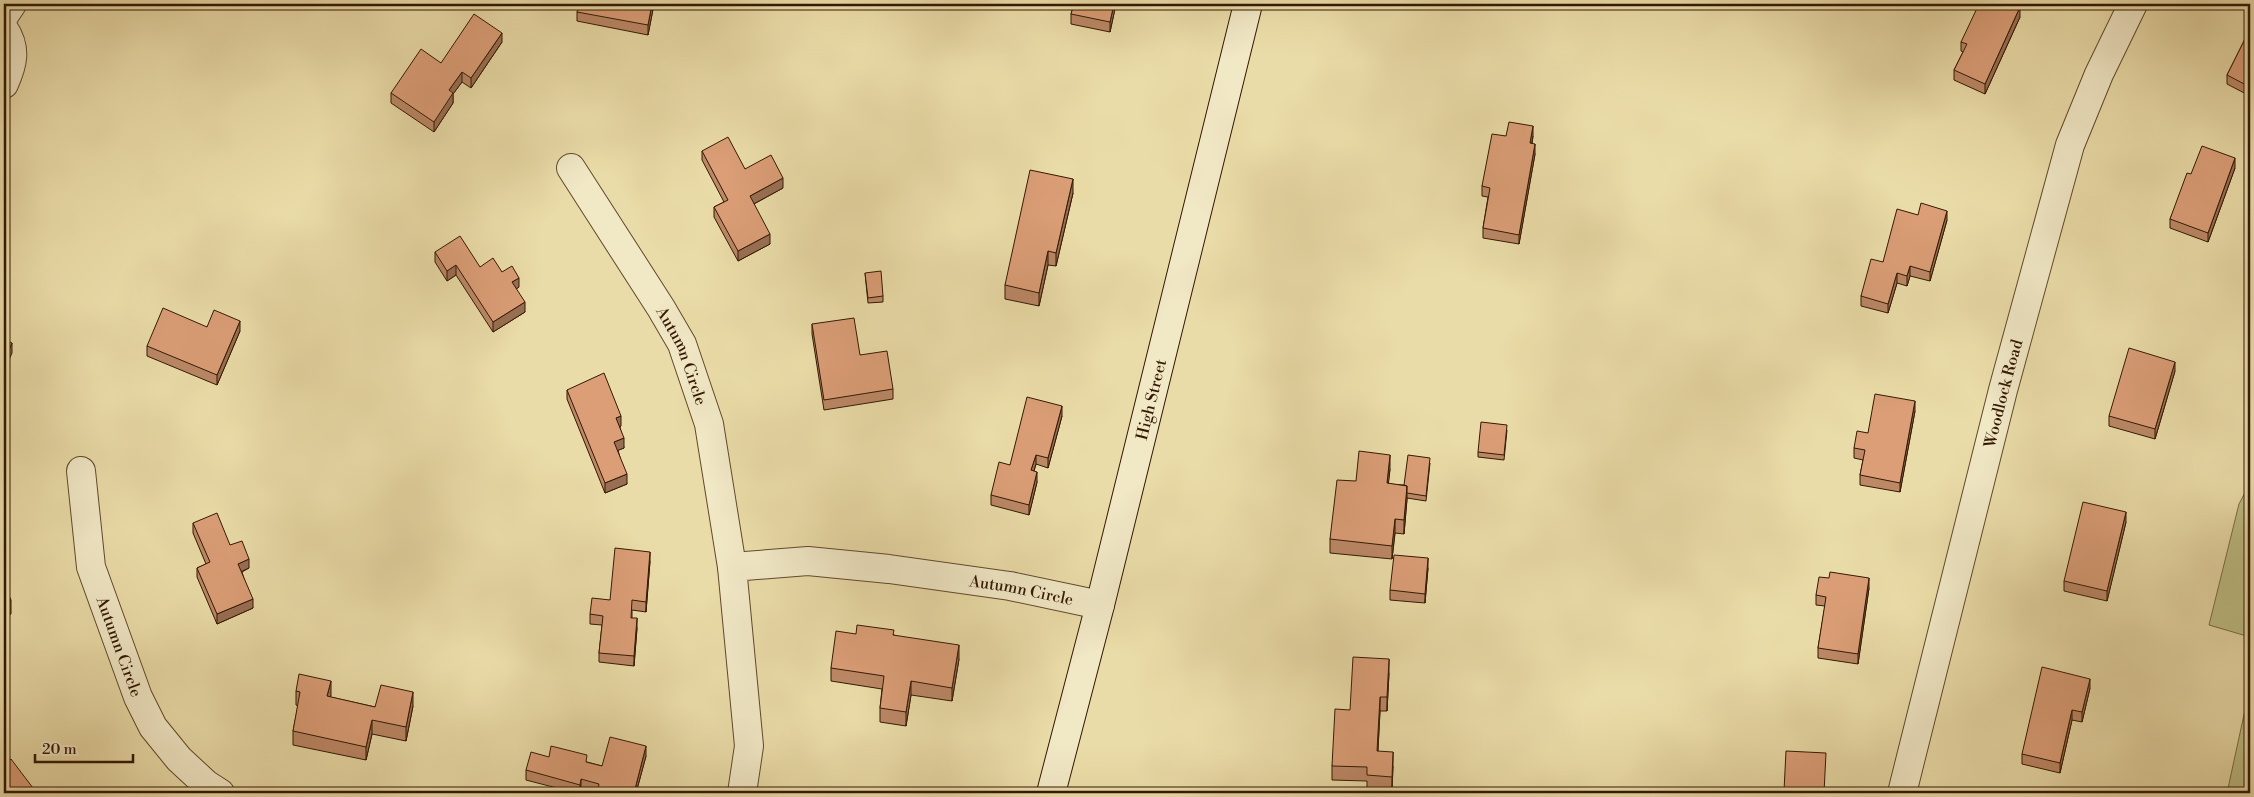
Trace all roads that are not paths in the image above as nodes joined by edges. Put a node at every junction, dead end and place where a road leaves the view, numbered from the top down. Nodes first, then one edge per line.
1 (12, 4) edge
2 (1248, 4) edge
3 (2133, 4) edge
4 (4, 16) edge
5 (4, 29) edge
6 (4, 84) edge
7 (571, 168) dead end
8 (81, 471) dead end
9 (732, 567) junction
10 (1100, 605) junction
11 (220, 793) edge
12 (742, 793) edge
13 (1051, 793) edge
14 (1902, 793) edge

1 - 4 street
2 - 10 street, High Street
3 - 14 street, Woodlock Road
5 - 6 street
7 - 9 street, Autumn Circle
8 - 11 street, Autumn Circle
9 - 10 street, Autumn Circle
9 - 12 street, Autumn Circle
10 - 13 street, High Street

